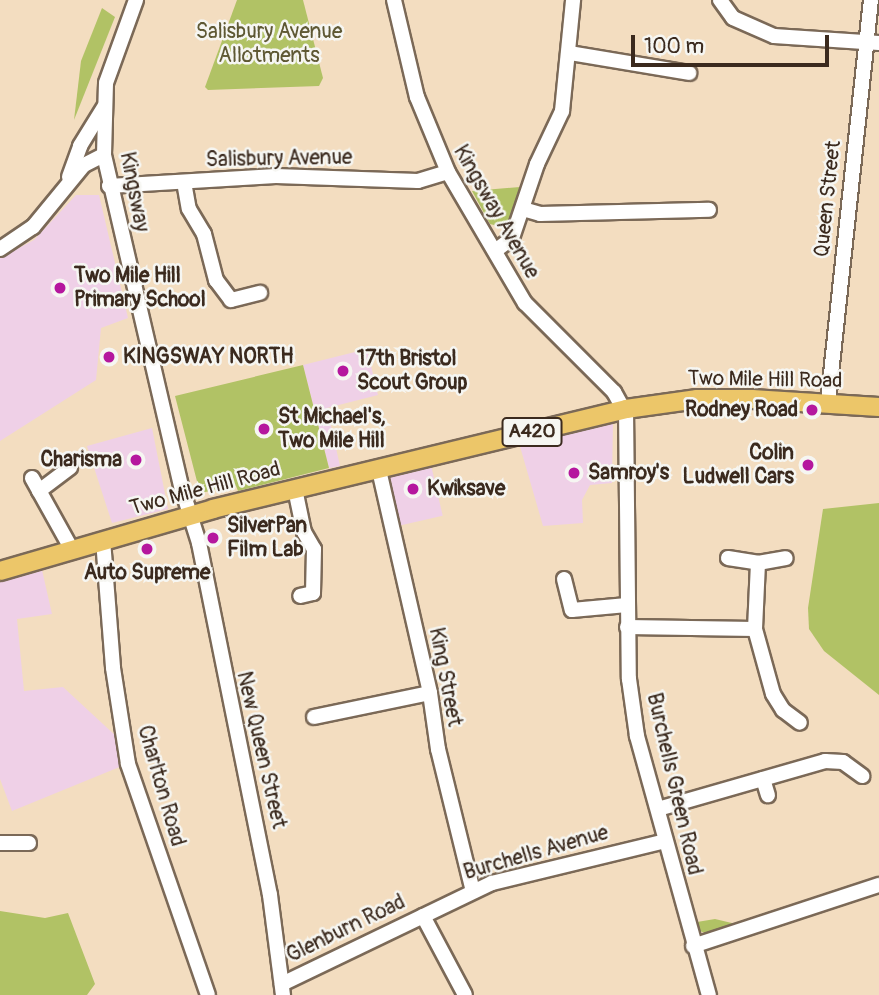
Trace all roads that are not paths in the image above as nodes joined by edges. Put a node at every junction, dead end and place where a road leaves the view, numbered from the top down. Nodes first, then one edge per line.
1 (136, 0) edge
2 (394, 0) edge
3 (572, 0) edge
4 (720, 0) edge
5 (871, 0) edge
6 (872, 43) edge
7 (570, 53) junction
8 (689, 73) dead end
9 (104, 107) junction
10 (104, 155) junction
11 (448, 172) junction
12 (184, 182) junction
13 (109, 186) junction
14 (64, 189) junction
15 (523, 209) junction
16 (709, 210) dead end
17 (0, 249) edge
18 (495, 251) junction
19 (260, 293) dead end
20 (828, 402) junction
21 (879, 407) edge
22 (625, 410) junction
23 (70, 468) dead end
24 (379, 470) junction
25 (295, 489) junction
26 (190, 515) junction
27 (103, 540) junction
28 (72, 550) junction
29 (728, 558) dead end
30 (786, 558) dead end
31 (758, 563) junction
32 (0, 571) edge
33 (564, 579) dead end
34 (300, 596) dead end
35 (627, 605) junction
36 (627, 627) junction
37 (755, 629) junction
38 (430, 693) junction
39 (314, 717) dead end
40 (800, 723) dead end
41 (862, 776) dead end
42 (764, 779) junction
43 (768, 795) dead end
44 (658, 809) junction
45 (665, 841) junction
46 (0, 842) edge
47 (29, 843) dead end
48 (879, 885) edge
49 (473, 891) junction
50 (423, 916) junction
51 (693, 946) junction
52 (283, 989) edge
53 (208, 995) edge
54 (465, 995) edge
55 (709, 995) edge

1 - 9 street, Kingsway
2 - 11 street, Kingsway Avenue
3 - 7 street
4 - 6 street
5 - 6 street, Queen Street
6 - 20 street, Queen Street
7 - 8 street
7 - 15 street
9 - 10 street, Kingsway
9 - 14 street
10 - 13 street, Kingsway
10 - 14 street
11 - 12 street, Salisbury Avenue
11 - 18 street, Kingsway Avenue
12 - 13 street, Salisbury Avenue
12 - 19 street
13 - 26 street, Kingsway
14 - 17 street
15 - 16 street
15 - 18 street
18 - 22 street, Kingsway Avenue
20 - 21 main road, Two Mile Hill Road / A420
20 - 22 main road, Two Mile Hill Road / A420
22 - 24 main road, Two Mile Hill Road / A420
22 - 35 street, Burchells Green Road
23 - 28 street
24 - 25 main road, Two Mile Hill Road / A420
24 - 38 street, King Street
25 - 26 main road, Two Mile Hill Road / A420
25 - 34 street
26 - 27 main road, Two Mile Hill Road / A420
26 - 52 street, New Queen Street
27 - 28 main road, Two Mile Hill Road / A420
27 - 53 street, Charlton Road
28 - 32 main road, Two Mile Hill Road / A420
29 - 31 street
30 - 31 street
31 - 37 street
33 - 35 street
35 - 36 street, Burchells Green Road
36 - 37 street
36 - 44 street, Burchells Green Road
37 - 40 street
38 - 39 street
38 - 49 street, King Street
41 - 42 street
42 - 43 street
42 - 44 street
44 - 45 street, Burchells Green Road
45 - 49 street, Burchells Avenue
45 - 51 street, Burchells Green Road
46 - 47 street
48 - 51 street
49 - 50 street, Burchells Avenue
50 - 52 street, Glenburn Road
50 - 54 street, Glenburn Road
51 - 55 street, Burchells Green Road

